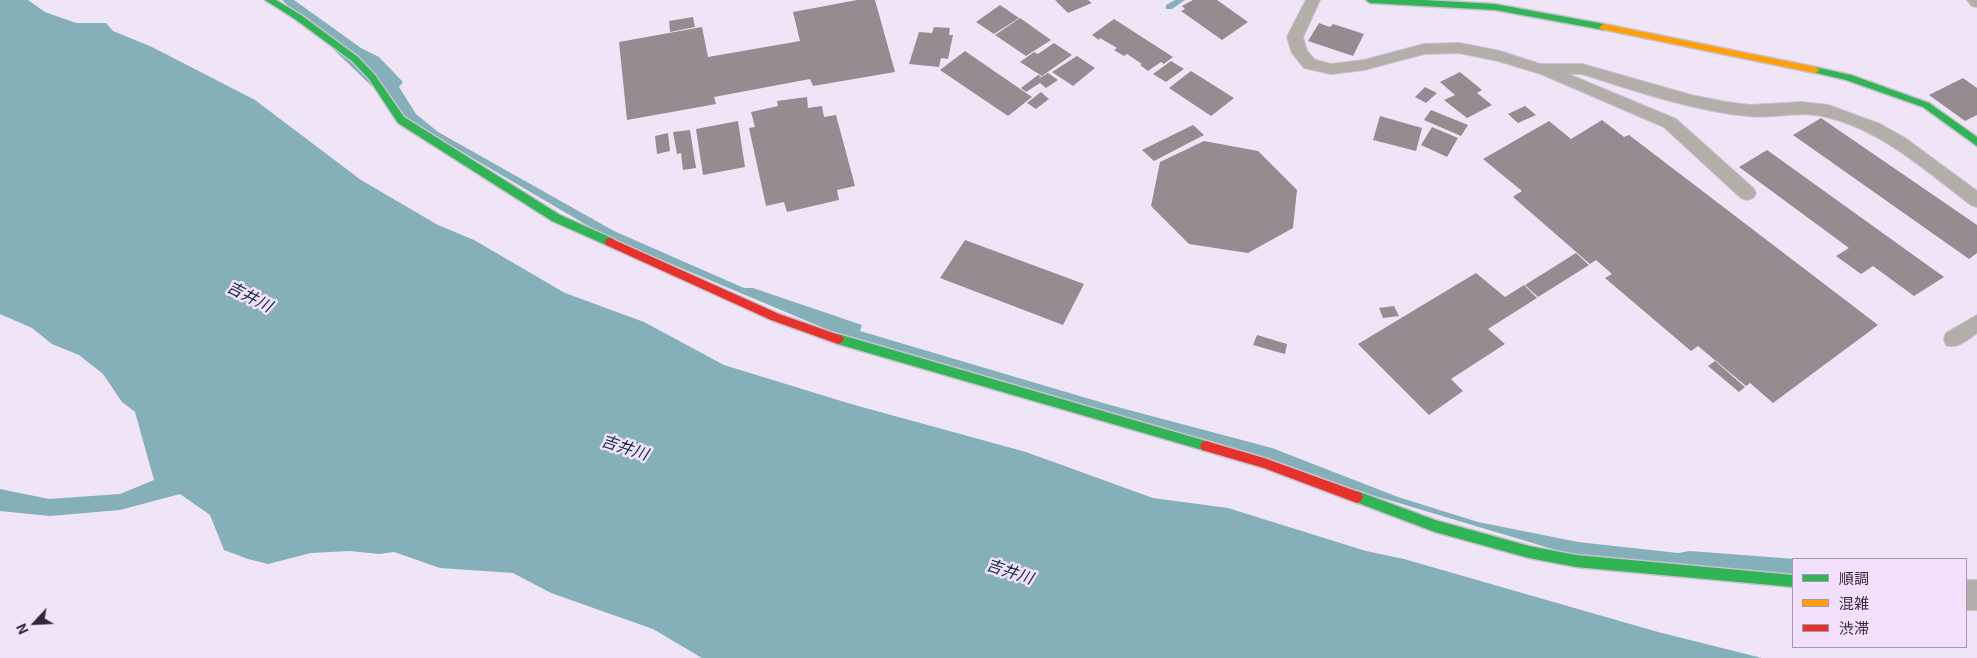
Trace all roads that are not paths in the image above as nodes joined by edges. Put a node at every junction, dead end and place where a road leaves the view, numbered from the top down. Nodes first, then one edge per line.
1 (269, 0) edge
2 (1313, 0) edge
3 (1370, 0) edge
4 (1539, 69) junction
5 (1977, 142) edge
6 (1747, 193) dead end
7 (1977, 200) edge
8 (1977, 323) edge
9 (1954, 339) dead end
10 (1792, 581) edge

1 - 10 street
2 - 4 lane
3 - 5 street
4 - 6 lane
4 - 7 lane
8 - 9 lane

